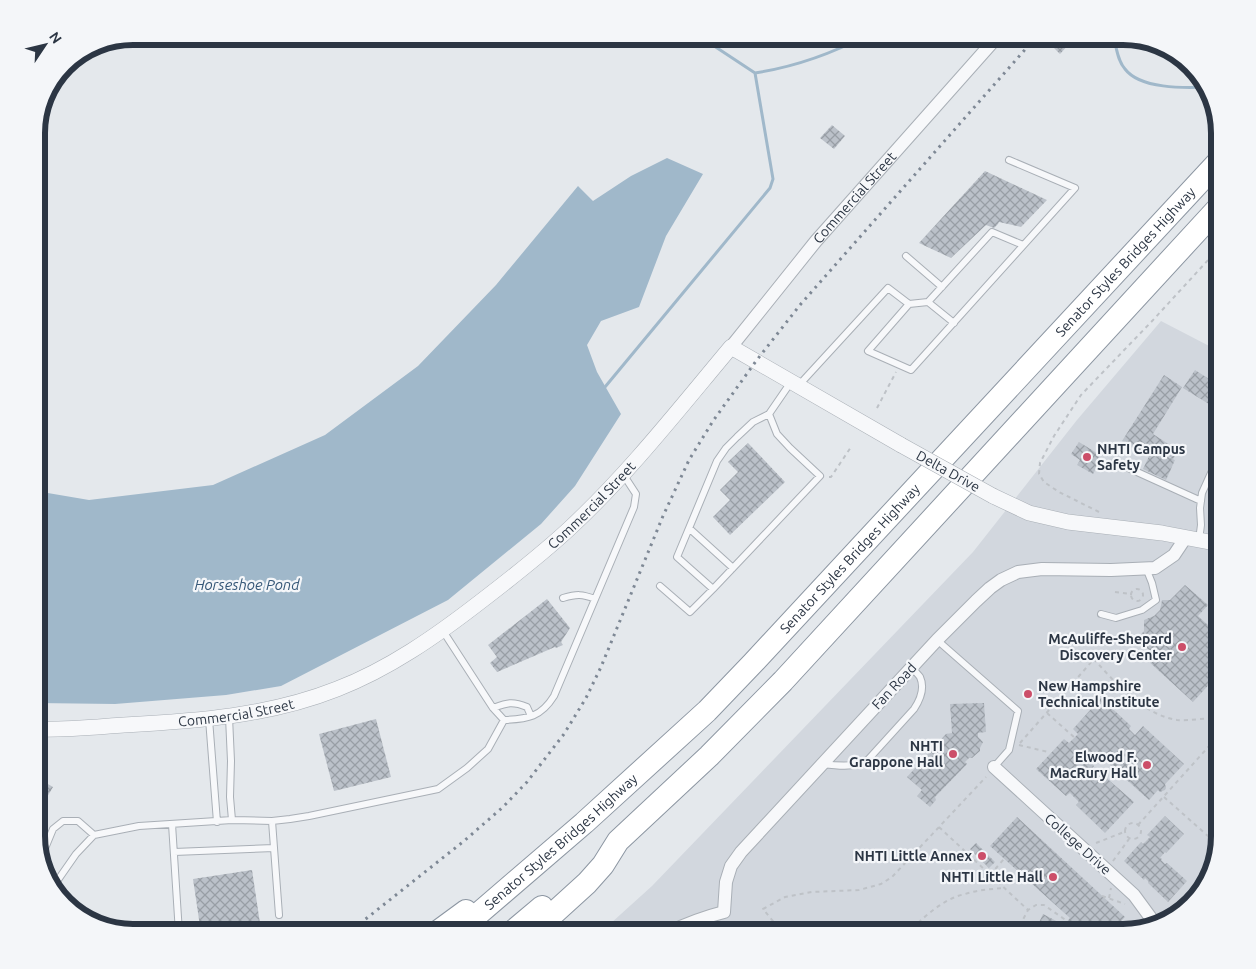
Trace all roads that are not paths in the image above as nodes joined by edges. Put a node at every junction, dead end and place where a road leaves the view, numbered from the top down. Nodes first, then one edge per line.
1 (990, 45) edge
2 (1009, 160) dead end
3 (1211, 170) edge
4 (1211, 216) edge
5 (1023, 245) junction
6 (906, 256) dead end
7 (942, 286) junction
8 (928, 302) junction
9 (909, 304) junction
10 (954, 322) junction
11 (731, 347) junction
12 (795, 384) junction
13 (769, 414) junction
14 (1115, 462) dead end
15 (1211, 473) edge
16 (623, 474) junction
17 (1201, 501) junction
18 (690, 529) junction
19 (1193, 539) junction
20 (1211, 542) edge
21 (733, 568) junction
22 (1146, 568) junction
23 (660, 586) dead end
24 (713, 589) junction
25 (563, 598) dead end
26 (595, 599) junction
27 (1101, 614) dead end
28 (443, 630) junction
29 (937, 640) junction
30 (912, 667) junction
31 (493, 708) junction
32 (229, 716) junction
33 (531, 716) junction
34 (208, 719) junction
35 (504, 720) junction
36 (45, 729) edge
37 (822, 764) junction
38 (994, 768) joint
39 (232, 820) junction
40 (272, 821) junction
41 (217, 822) junction
42 (172, 824) junction
43 (94, 835) junction
44 (618, 841) junction
45 (46, 847) edge
46 (274, 848) junction
47 (174, 852) junction
48 (57, 881) edge
49 (516, 881) junction
50 (278, 915) dead end
51 (1151, 919) edge
52 (178, 924) edge
53 (448, 924) edge
54 (466, 924) edge
55 (522, 924) edge
56 (542, 924) edge
57 (686, 924) edge

1 - 11 street, Commercial Street
2 - 5 lane
3 - 49 highway, Senator Styles Bridges Highway
4 - 44 highway
5 - 7 lane
5 - 10 lane
6 - 7 lane
7 - 8 lane
8 - 9 lane
8 - 10 lane
9 - 10 lane
9 - 12 lane
11 - 12 street, Delta Drive
11 - 16 street, Commercial Street
12 - 13 lane
12 - 19 street, Delta Drive, bridge
13 - 18 lane
13 - 21 lane
14 - 17 lane
15 - 17 lane
16 - 26 lane
16 - 28 street, Commercial Street
17 - 19 lane
18 - 21 lane
18 - 24 lane
19 - 20 street, Delta Drive
19 - 22 street, Fan Road
21 - 24 lane
22 - 27 lane
22 - 29 street, Fan Road
23 - 24 lane
25 - 26 lane
26 - 33 lane
28 - 31 lane
28 - 32 street, Commercial Street
29 - 30 street, Fan Road
29 - 38 lane
30 - 37 street, Fan Road
30 - 37 lane
31 - 33 lane
31 - 35 lane
32 - 34 street, Commercial Street
32 - 39 lane
33 - 35 lane
34 - 36 street, Commercial Street
34 - 41 lane
35 - 40 lane
37 - 57 street, Fan Road
38 - 51 street, College Drive
39 - 40 lane
39 - 41 lane
40 - 46 lane
41 - 42 lane
42 - 43 lane
42 - 47 lane
43 - 45 lane
43 - 48 lane
44 - 55 highway
44 - 56 highway
46 - 47 lane
46 - 50 lane
47 - 52 lane
49 - 53 highway
49 - 54 highway, Senator Styles Bridges Highway

